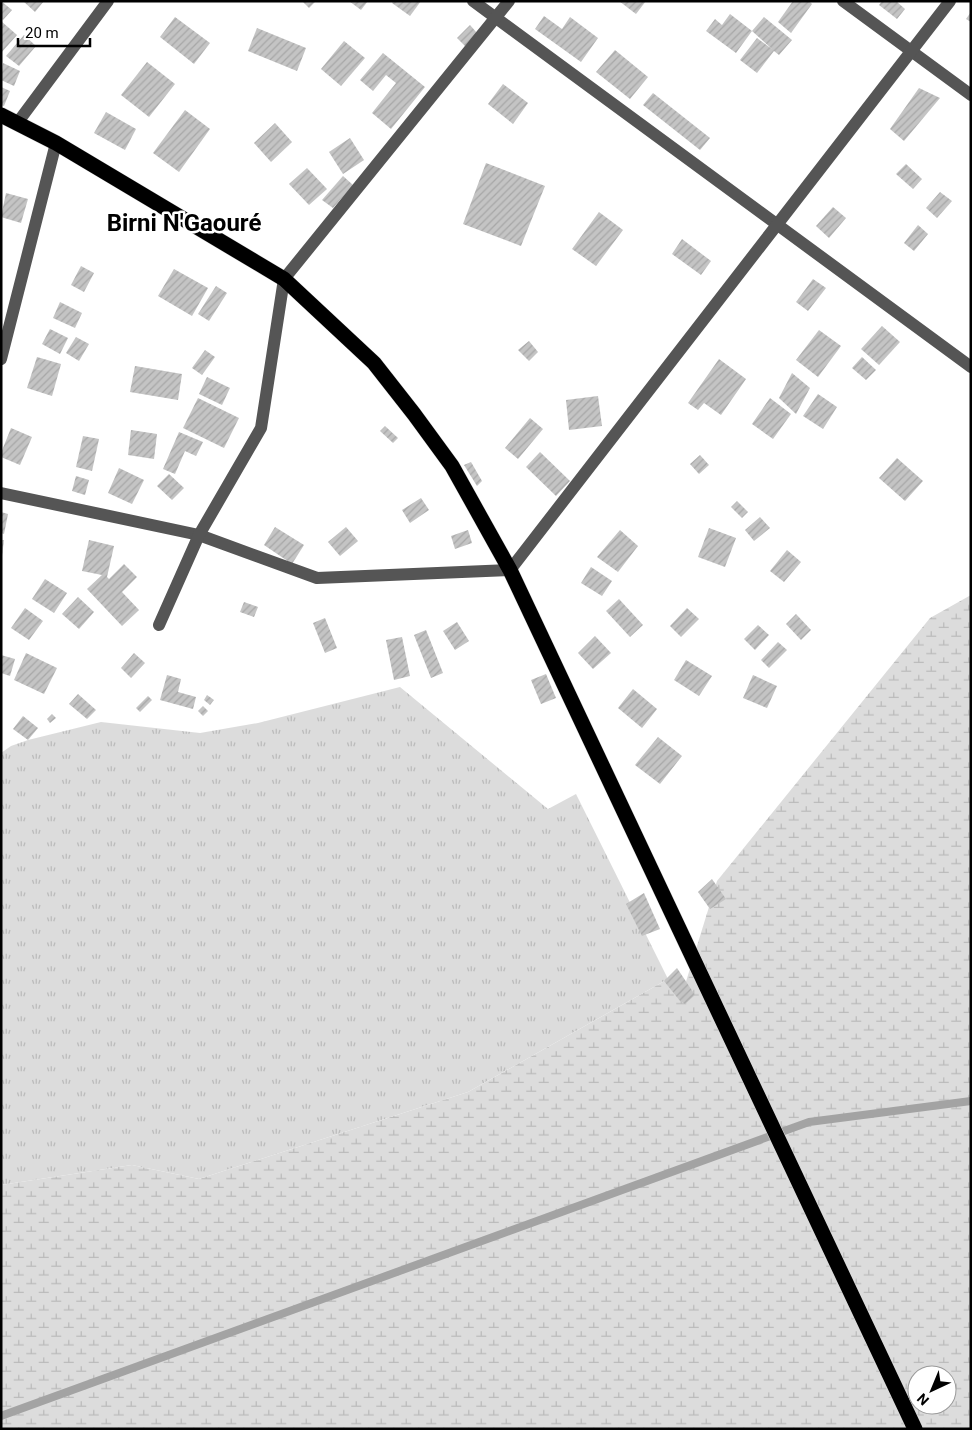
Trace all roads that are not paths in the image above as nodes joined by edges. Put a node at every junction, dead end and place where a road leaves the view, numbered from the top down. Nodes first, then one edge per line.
1 (108, 1) edge
2 (473, 1) edge
3 (509, 1) edge
4 (843, 1) edge
5 (950, 1) edge
6 (496, 18) junction
7 (912, 52) junction
8 (971, 95) edge
9 (1, 115) edge
10 (18, 122) junction
11 (56, 143) junction
12 (778, 226) junction
13 (284, 279) junction
14 (1, 359) edge
15 (971, 367) edge
16 (1, 493) edge
17 (200, 535) junction
18 (510, 570) junction
19 (159, 625) dead end
20 (915, 1429) edge

1 - 10 street
2 - 6 street
3 - 6 street
4 - 7 street
5 - 7 street
6 - 12 street
6 - 13 street
7 - 8 street
7 - 12 street
9 - 10 highway
10 - 11 highway
11 - 13 highway
11 - 14 street
12 - 15 street
12 - 18 street
13 - 17 street
13 - 18 highway
16 - 17 street
17 - 18 street
17 - 19 street
18 - 20 highway

